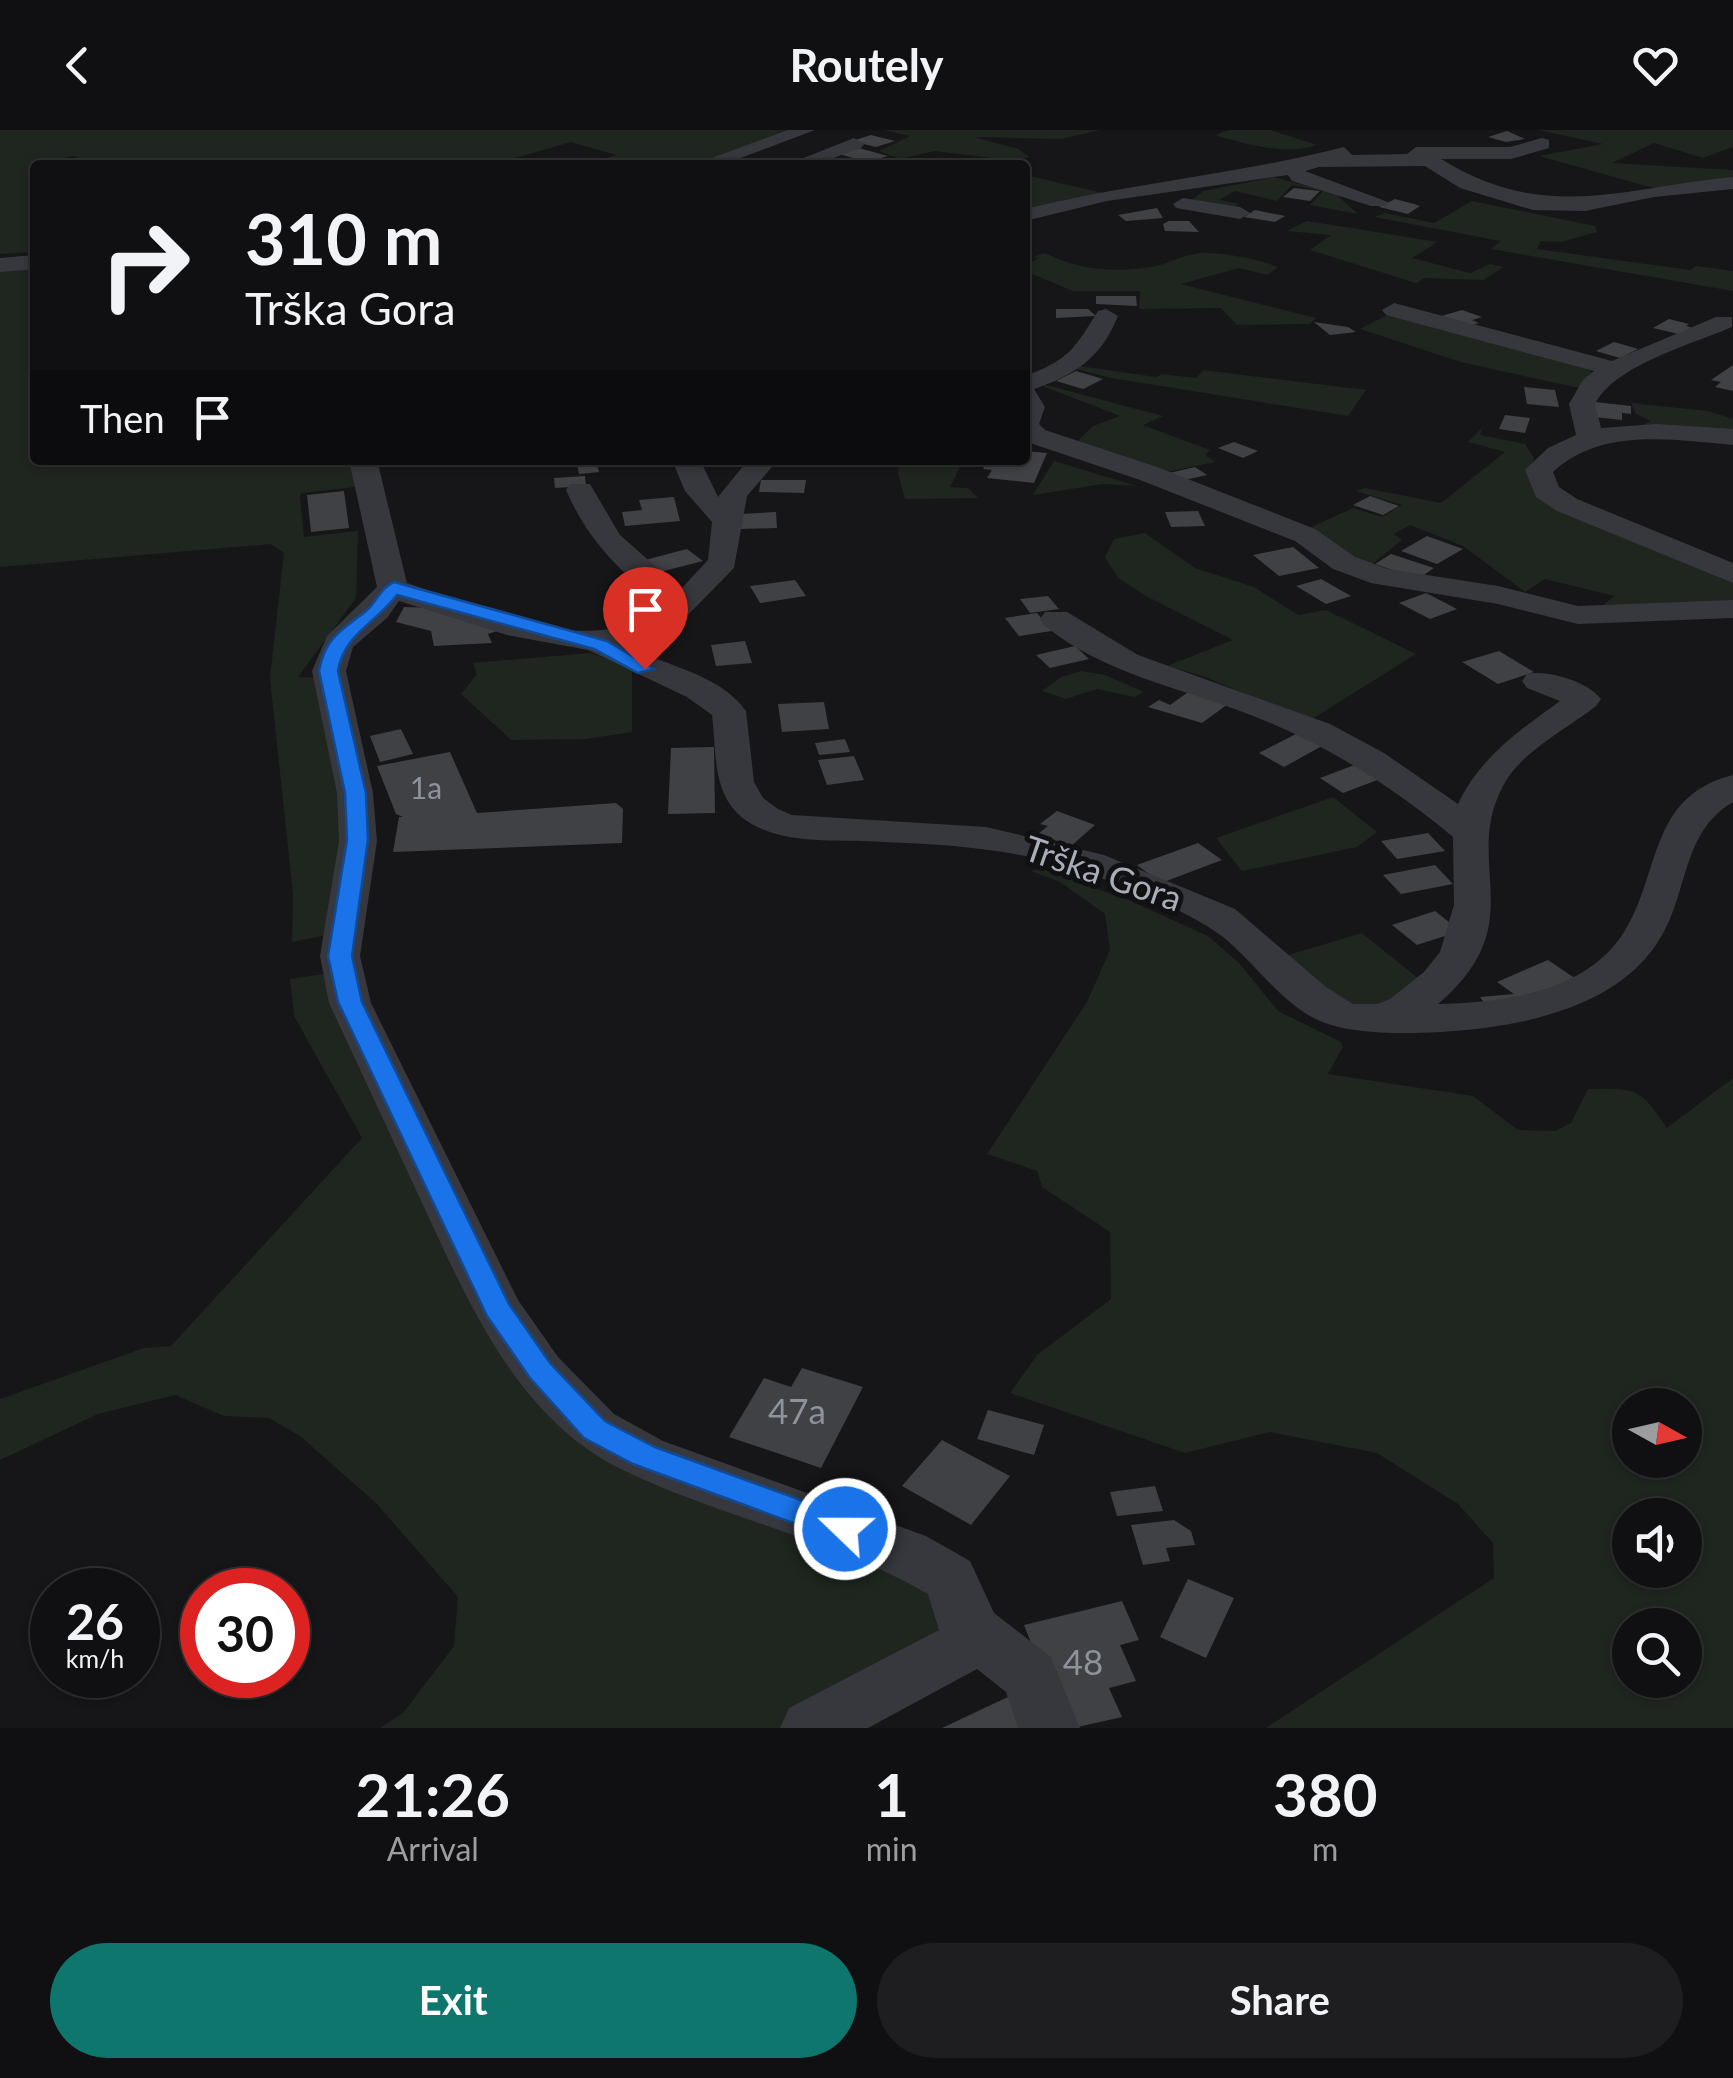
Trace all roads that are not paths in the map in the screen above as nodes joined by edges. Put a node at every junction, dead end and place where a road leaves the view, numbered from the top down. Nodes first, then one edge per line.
1 (806, 130) edge
2 (1418, 130) edge
3 (854, 144) dead end
4 (1547, 152) dead end
5 (1383, 157) junction
6 (719, 160) edge
7 (810, 160) edge
8 (1319, 161) junction
9 (1294, 168) junction
10 (1212, 181) junction
11 (1731, 184) edge
12 (1378, 202) dead end
13 (1240, 213) dead end
14 (1030, 214) edge
15 (1110, 215) dead end
16 (1030, 224) edge
17 (30, 262) edge
18 (0, 264) edge
19 (1394, 310) dead end
20 (1106, 316) dead end
21 (1724, 322) dead end
22 (1614, 369) junction
23 (1030, 382) edge
24 (1030, 429) edge
25 (1733, 437) edge
26 (1590, 439) junction
27 (364, 465) edge
28 (687, 465) edge
29 (759, 465) edge
30 (580, 490) dead end
31 (722, 516) junction
32 (1733, 574) edge
33 (394, 588) junction
34 (684, 604) junction
35 (1733, 609) edge
36 (1056, 619) dead end
37 (600, 645) junction
38 (1539, 681) dead end
39 (1733, 786) edge
40 (1471, 833) junction
41 (1391, 1017) junction
42 (972, 1630) junction
43 (811, 1728) edge
44 (1049, 1728) edge

1 - 6 street
2 - 8 street
3 - 7 street
4 - 5 street
5 - 8 street
5 - 11 street
8 - 9 street
9 - 10 street
9 - 12 street
10 - 13 street
10 - 14 street
15 - 16 street
17 - 18 street
19 - 22 street
20 - 23 street
21 - 22 street
22 - 26 street
24 - 35 street
25 - 26 street
26 - 32 street
27 - 33 street
28 - 31 street
29 - 31 street
30 - 34 street
31 - 34 street
33 - 37 street, Trška Gora
33 - 42 street
34 - 37 street
36 - 40 street
37 - 41 street, Trška Gora
38 - 40 street
39 - 41 street, Trška Gora
40 - 41 street
42 - 43 street
42 - 44 street

